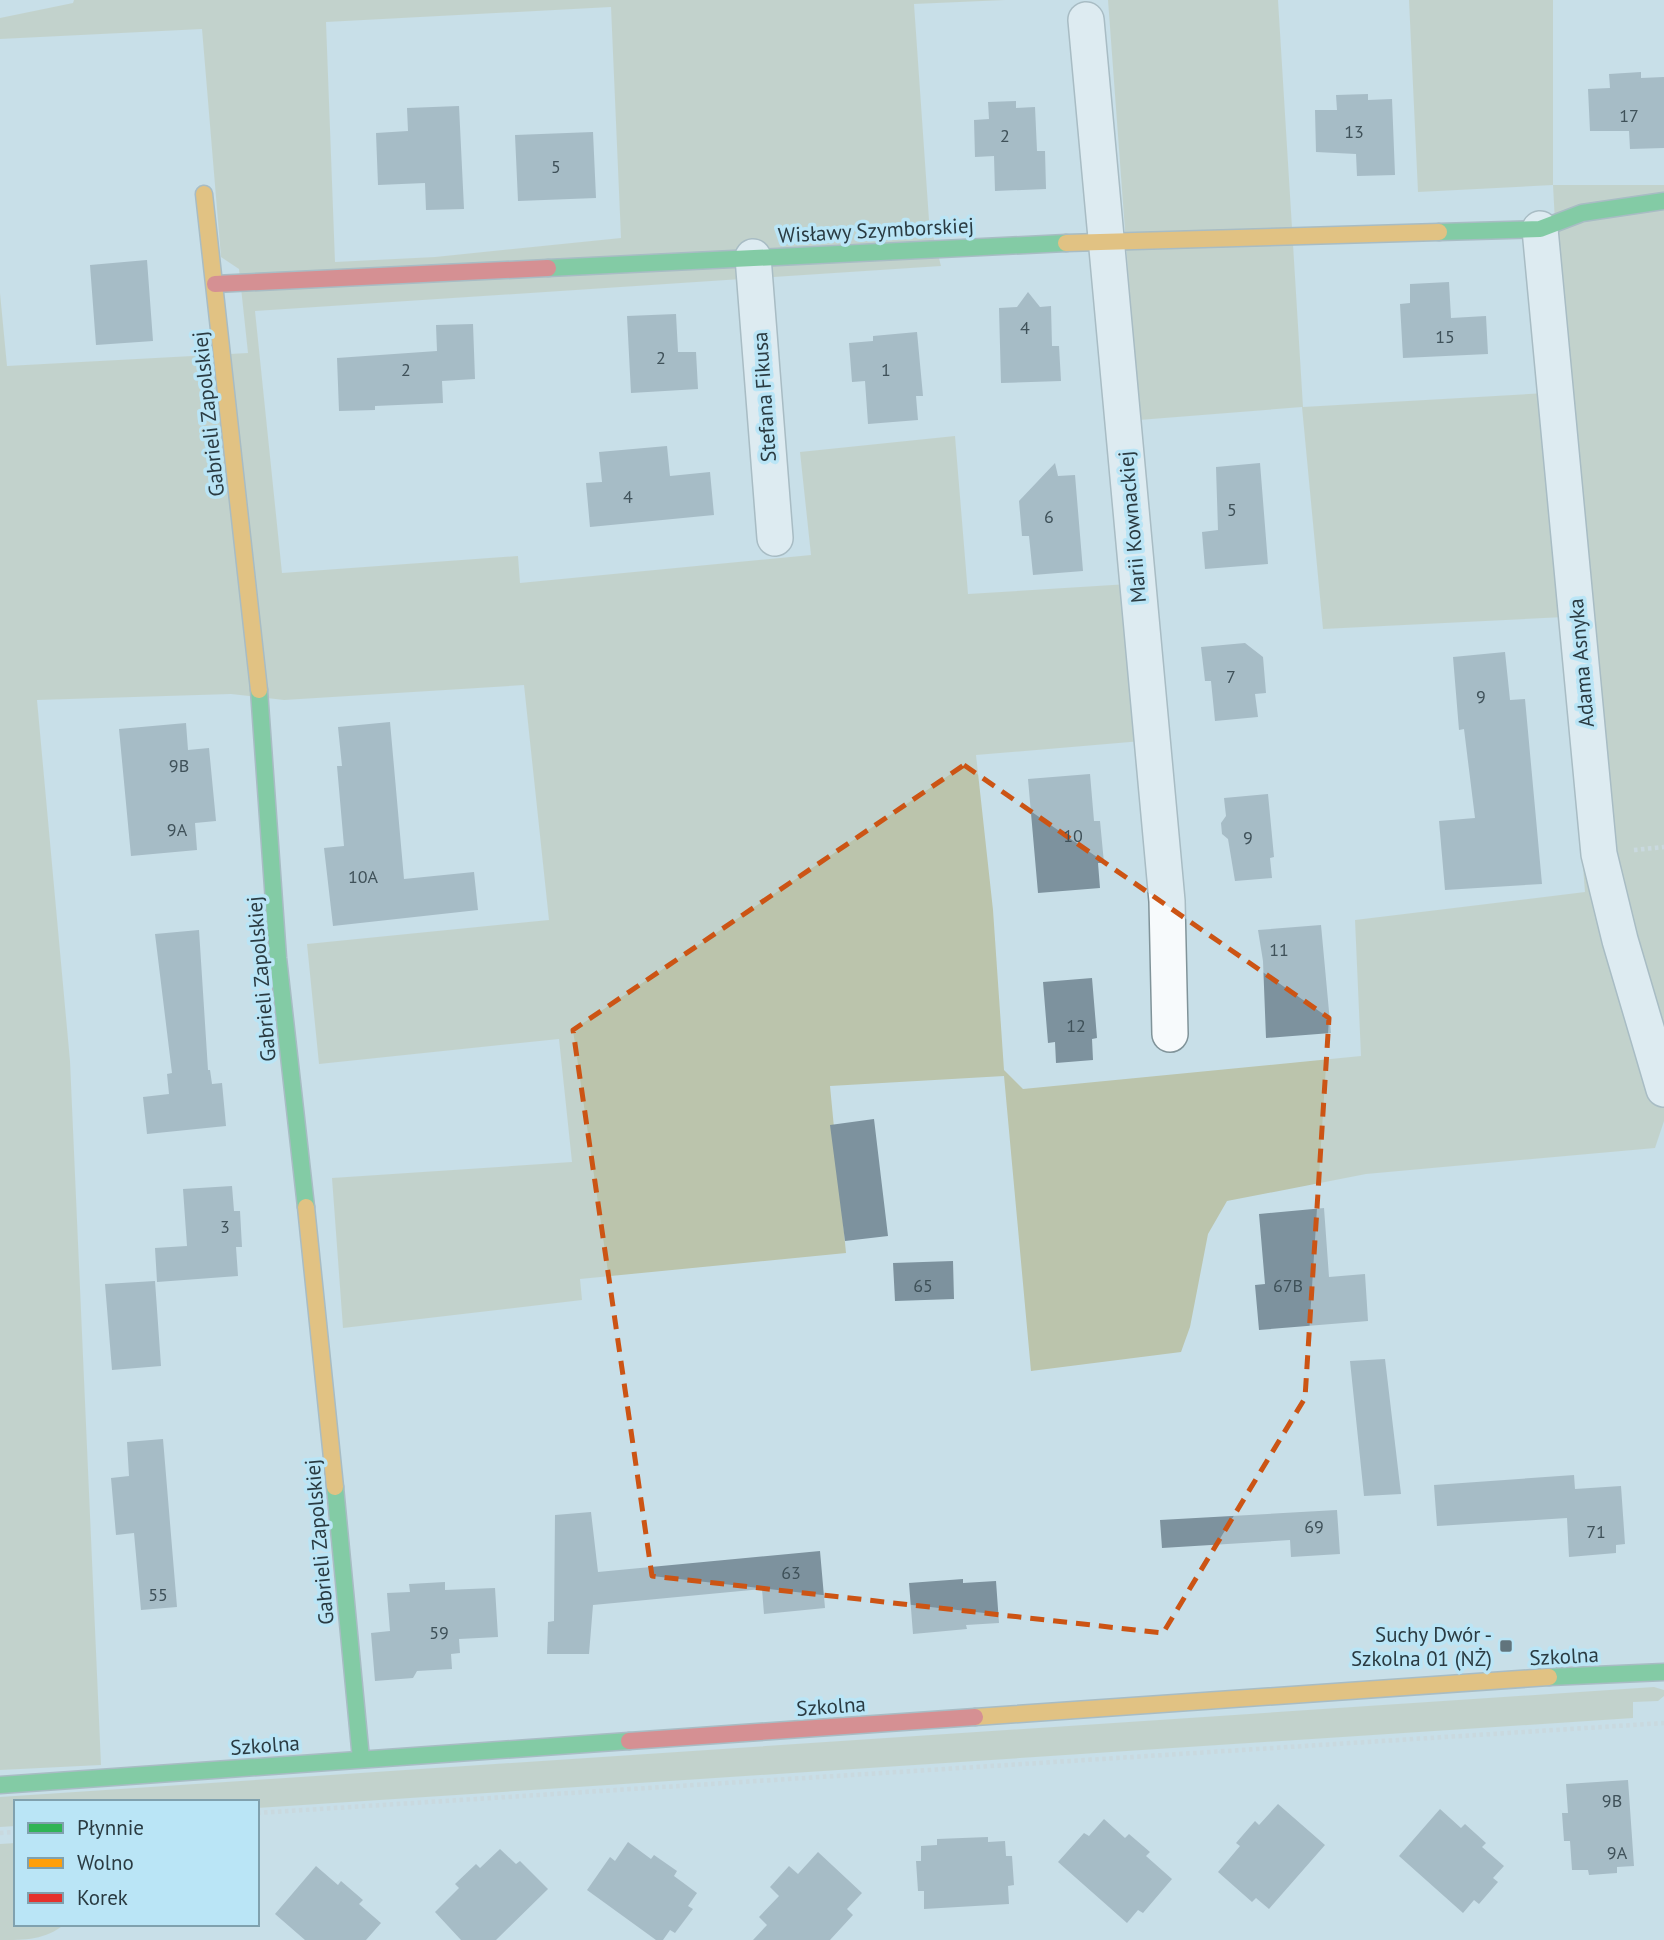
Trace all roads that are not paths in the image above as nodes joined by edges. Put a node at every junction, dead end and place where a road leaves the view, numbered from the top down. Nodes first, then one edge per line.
1 (1086, 20) dead end
2 (204, 194) dead end
3 (1664, 201) edge
4 (1540, 229) junction
5 (1106, 241) junction
6 (753, 257) junction
7 (215, 284) junction
8 (775, 538) dead end
9 (1170, 1034) dead end
10 (1664, 1089) edge
11 (1664, 1672) edge
12 (361, 1759) junction
13 (0, 1785) edge

1 - 5 street, Marii Kownackiej
2 - 7 street, Gabrieli Zapolskiej
3 - 4 street, Wisławy Szymborskiej
4 - 5 street, Wisławy Szymborskiej
4 - 10 street, Adama Asnyka
5 - 6 street, Wisławy Szymborskiej
5 - 9 street, Marii Kownackiej
6 - 7 street, Wisławy Szymborskiej
6 - 8 street, Stefana Fikusa
7 - 12 street, Gabrieli Zapolskiej
11 - 12 street, Szkolna
12 - 13 street, Szkolna

